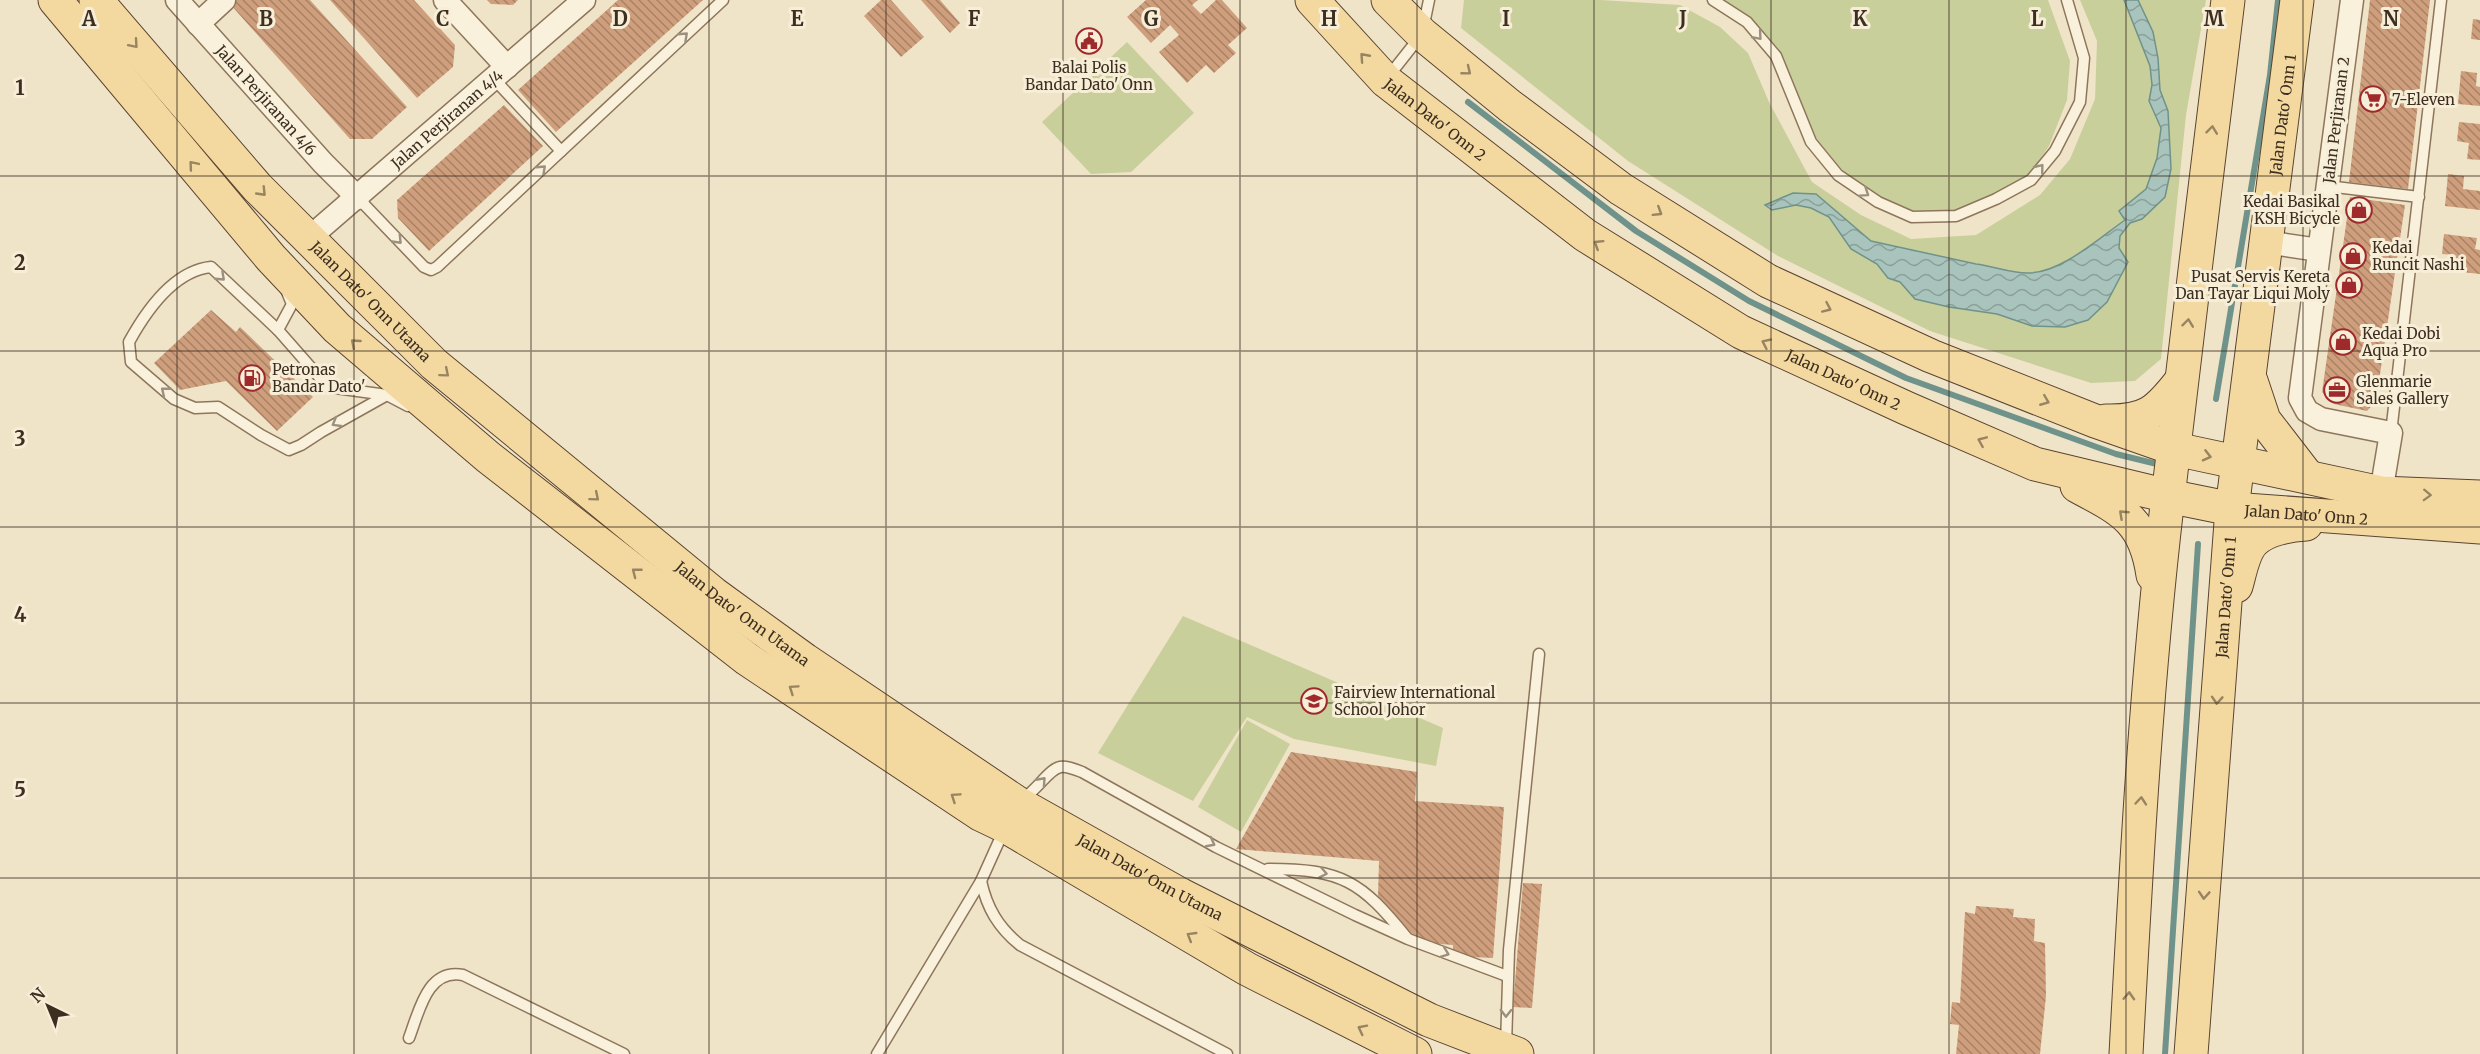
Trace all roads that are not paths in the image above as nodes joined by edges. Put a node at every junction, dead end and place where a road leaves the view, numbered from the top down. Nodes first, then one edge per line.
1 (55, 0) edge
2 (96, 0) edge
3 (177, 0) edge
4 (224, 0) edge
5 (446, 0) edge
6 (584, 0) edge
7 (723, 0) edge
8 (1312, 0) edge
9 (1388, 0) edge
10 (1429, 0) edge
11 (1713, 0) edge
12 (2067, 0) edge
13 (2228, 0) edge
14 (2297, 0) edge
15 (2352, 0) edge
16 (2441, 0) edge
17 (198, 24) junction
18 (1422, 34) junction
19 (501, 73) junction
20 (1386, 81) junction
21 (561, 151) junction
22 (2327, 186) junction
23 (2419, 197) junction
24 (357, 198) junction
25 (309, 238) junction
26 (2266, 242) junction
27 (2319, 250) junction
28 (271, 258) junction
29 (278, 330) junction
30 (2249, 374) junction
31 (2181, 381) junction
32 (387, 395) junction
33 (2095, 421) junction
34 (2391, 433) junction
35 (461, 434) junction
36 (2175, 449) junction
37 (2035, 464) junction
38 (2239, 464) junction
39 (2308, 477) junction
40 (2168, 496) junction
41 (2480, 497) edge
42 (2377, 507) junction
43 (2232, 509) junction
44 (2480, 526) edge
45 (2158, 604) junction
46 (2221, 642) junction
47 (1539, 654) dead end
48 (1012, 815) junction
49 (1265, 869) junction
50 (981, 881) junction
51 (1408, 939) junction
52 (1507, 976) junction
53 (1429, 1020) junction
54 (409, 1038) dead end
55 (1512, 1052) edge
56 (624, 1054) edge
57 (877, 1054) edge
58 (1227, 1054) edge
59 (1415, 1054) edge
60 (2126, 1054) edge
61 (2191, 1054) edge

28 -> 1 main road, Jalan Dato' Onn Utama
2 -> 25 main road, Jalan Dato' Onn Utama
3 - 17 street, Jalan Perjiranan 4/6
4 - 17 street
5 - 19 street
6 - 19 street, Jalan Perjiranan 4/4
21 -> 7 lane
20 -> 8 main road, Jalan Dato' Onn 2
9 - 18 main road, Jalan Dato' Onn 2
10 - 18 lane
11 -> 12 lane
31 -> 13 main road
14 - 26 main road, Jalan Dato' Onn 1
15 - 22 street, Jalan Perjiranan 2
16 - 23 lane
17 - 24 street, Jalan Perjiranan 4/6
18 - 20 lane
18 -> 33 main road, Jalan Dato' Onn 2
19 - 21 lane
19 - 24 street, Jalan Perjiranan 4/4
37 -> 20 main road, Jalan Dato' Onn 2
24 -> 21 lane
22 - 23 lane
22 - 27 street, Jalan Perjiranan 2
23 - 34 lane
24 - 25 street, Jalan Perjiranan 4/4
25 -> 48 main road, Jalan Dato' Onn Utama
26 - 27 street
26 - 30 main road, Jalan Dato' Onn 1
27 - 34 street, Jalan Perjiranan 2
28 - 29 lane
35 -> 28 main road, Jalan Dato' Onn Utama
29 - 32 lane
32 -> 29 lane
30 - 38 main road, Jalan Dato' Onn 1
30 - 39 main road
31 - 33 main road
31 - 36 main road
32 - 35 lane
33 - 36 main road, Jalan Dato' Onn 2
34 - 42 street
48 -> 35 main road, Jalan Dato' Onn Utama
36 -> 38 main road, Jalan Dato' Onn 2
36 - 40 main road
37 - 40 main road, Jalan Dato' Onn 2
45 -> 37 main road
38 - 39 main road, Jalan Dato' Onn 2
38 - 43 main road, Jalan Dato' Onn 1
39 - 42 main road, Jalan Dato' Onn 2
40 - 43 main road, Jalan Dato' Onn 2
40 - 45 main road
42 -> 41 main road, Jalan Dato' Onn 2
42 - 43 main road, Jalan Dato' Onn 2
42 - 44 main road, Jalan Dato' Onn 2
42 - 46 main road
43 - 46 main road, Jalan Dato' Onn 1
60 -> 45 main road
46 -> 61 main road, Jalan Dato' Onn 1
47 - 52 lane
48 -> 49 lane
48 - 50 lane
48 - 53 main road, Jalan Dato' Onn Utama
59 -> 48 main road, Jalan Dato' Onn Utama
49 - 51 lane
49 -> 51 lane
50 - 57 lane
50 - 58 lane
51 -> 52 lane
52 -> 55 lane
53 - 55 main road, Jalan Dato' Onn Utama
53 - 59 main road
54 - 56 lane

